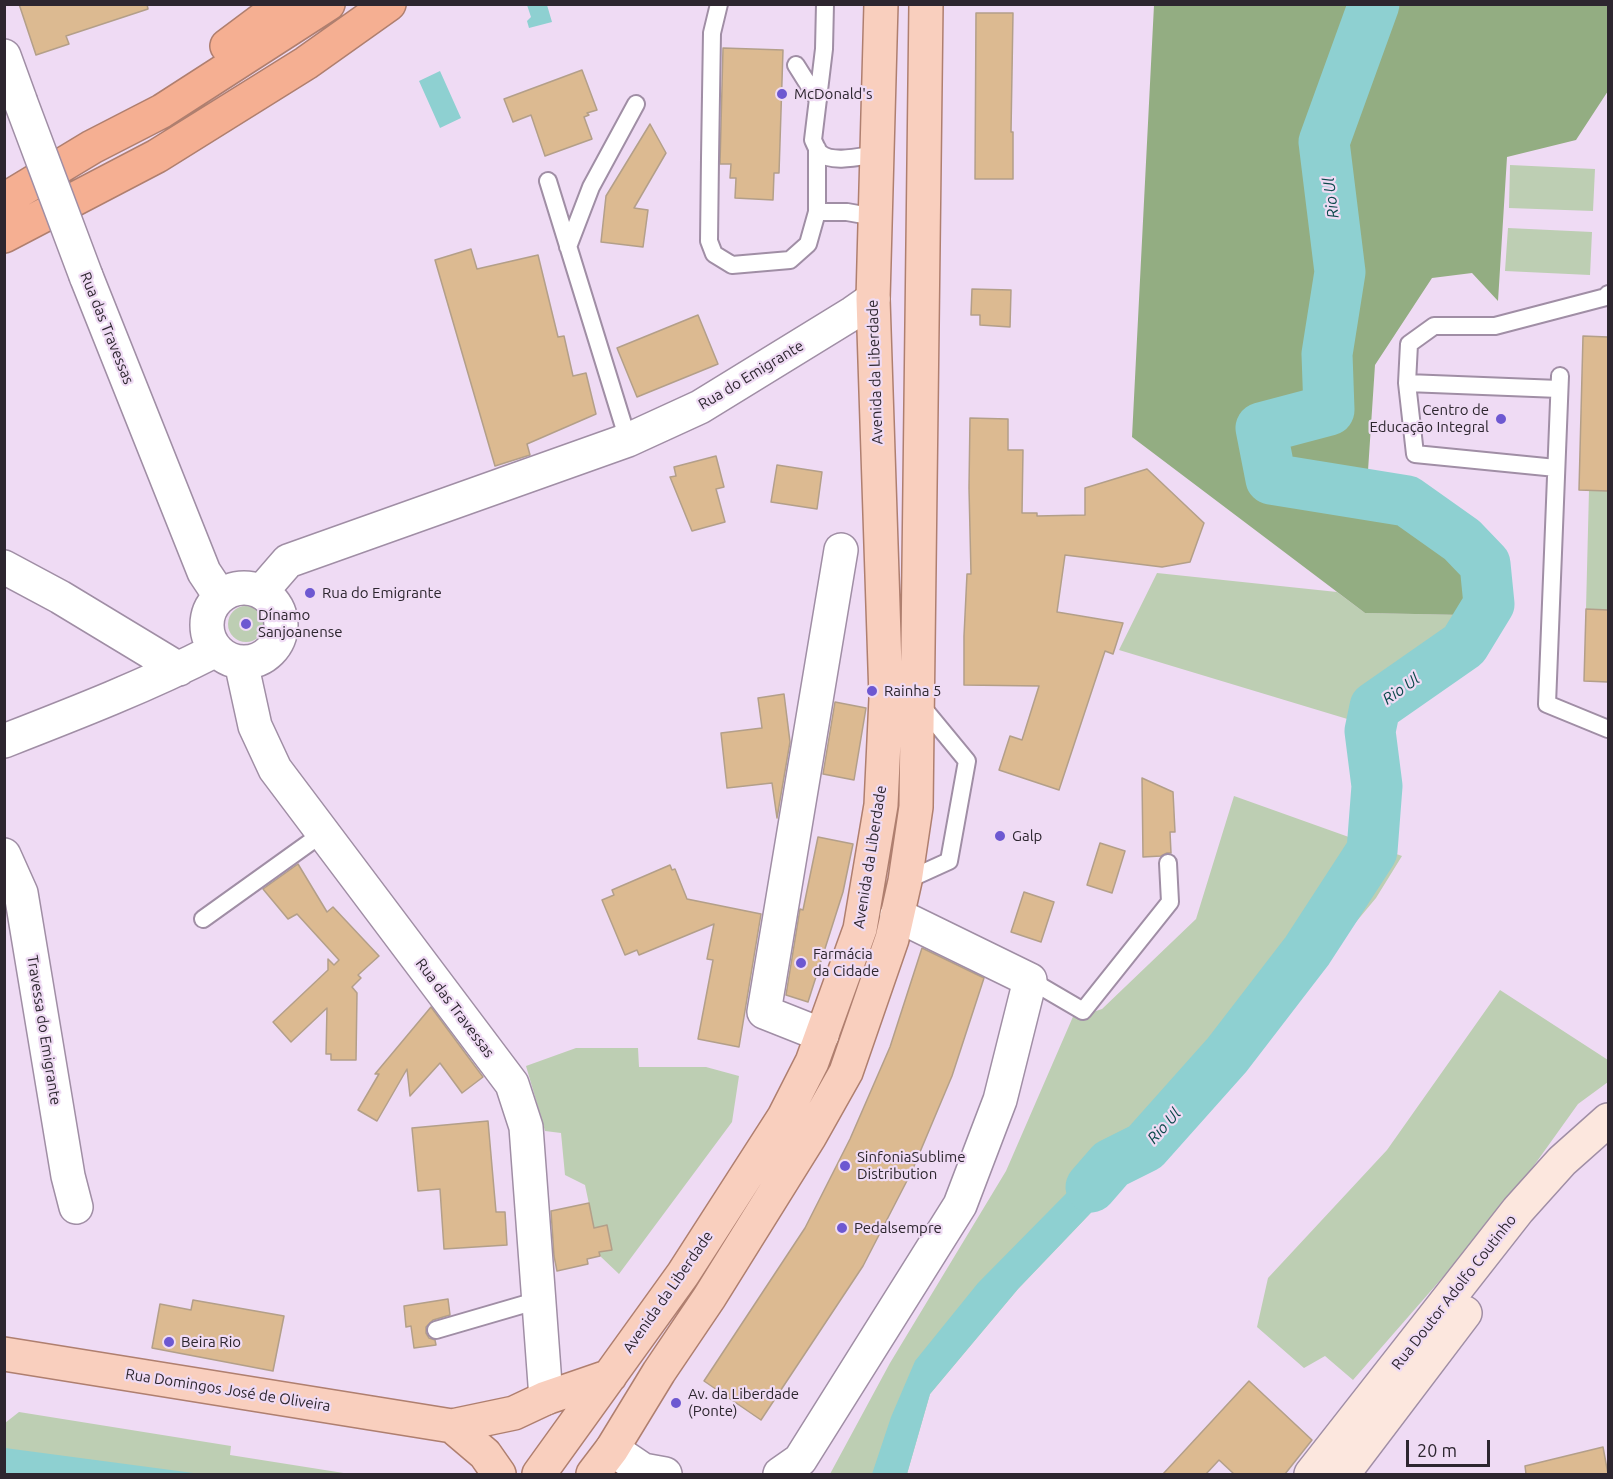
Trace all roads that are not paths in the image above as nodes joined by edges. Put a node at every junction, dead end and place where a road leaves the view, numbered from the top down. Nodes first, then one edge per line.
1 (283, 4) edge
2 (328, 4) edge
3 (389, 4) edge
4 (718, 4) edge
5 (825, 4) edge
6 (881, 4) edge
7 (926, 4) edge
8 (4, 56) edge
9 (796, 64) dead end
10 (818, 100) junction
11 (636, 104) dead end
12 (92, 147) junction
13 (817, 148) junction
14 (877, 154) junction
15 (548, 181) dead end
16 (4, 200) edge
17 (817, 212) junction
18 (875, 217) junction
19 (4, 236) edge
20 (568, 247) junction
21 (1608, 294) edge
22 (873, 299) junction
23 (1407, 383) junction
24 (628, 440) junction
25 (1556, 468) junction
26 (841, 550) dead end
27 (4, 567) edge
28 (262, 591) junction
29 (220, 596) junction
30 (229, 656) junction
31 (179, 669) junction
32 (918, 702) junction
33 (1608, 729) edge
34 (4, 741) edge
35 (323, 833) junction
36 (4, 855) edge
37 (1168, 862) dead end
38 (905, 881) junction
39 (897, 915) junction
40 (203, 920) dead end
41 (1030, 980) junction
42 (822, 1035) junction
43 (1608, 1120) edge
44 (1608, 1149) edge
45 (76, 1207) dead end
46 (539, 1300) junction
47 (436, 1330) dead end
48 (4, 1354) edge
49 (610, 1376) junction
50 (546, 1398) junction
51 (452, 1426) junction
52 (602, 1462) edge
53 (499, 1474) edge
54 (539, 1474) edge
55 (664, 1474) edge
56 (780, 1474) edge
57 (1311, 1474) edge
58 (1343, 1474) edge

1 - 12 highway
2 - 12 highway
3 - 19 highway
4 - 17 lane
5 - 10 lane
6 - 14 main road, Avenida da Liberdade
7 - 32 main road
8 - 29 street, Rua das Travessas, bridge
9 - 10 lane
10 - 13 lane
11 - 20 lane
12 - 16 highway
13 - 14 lane
13 - 17 lane
14 - 18 main road, Avenida da Liberdade
15 - 20 lane
17 - 18 lane
18 - 22 main road, Avenida da Liberdade
20 - 24 lane
21 - 23 lane
22 - 24 street, Rua do Emigrante
22 - 42 main road, Avenida da Liberdade
23 - 25 lane
23 - 25 lane
24 - 28 street, Rua do Emigrante
25 - 33 lane
26 - 42 street
27 - 31 street
28 - 29 street
28 - 30 street
29 - 30 street
30 - 31 street
30 - 35 street, Rua das Travessas
31 - 34 street
32 - 38 main road
32 - 38 lane
35 - 40 lane
35 - 46 street, Rua das Travessas
36 - 45 street, Travessa do Emigrante
37 - 41 lane
38 - 39 main road
39 - 41 street
39 - 52 main road
41 - 56 street
42 - 49 main road, Avenida da Liberdade
43 - 57 main road, Rua Doutor Adolfo Coutinho
44 - 58 main road, Rua Doutor Adolfo Coutinho
46 - 47 lane
46 - 50 street, Rua das Travessas
48 - 51 main road, Rua Domingos José de Oliveira
49 - 50 main road, Rua Domingos José de Oliveira
49 - 54 main road, Avenida da Liberdade
50 - 51 main road, Rua Domingos José de Oliveira
51 - 53 main road
52 - 55 street

